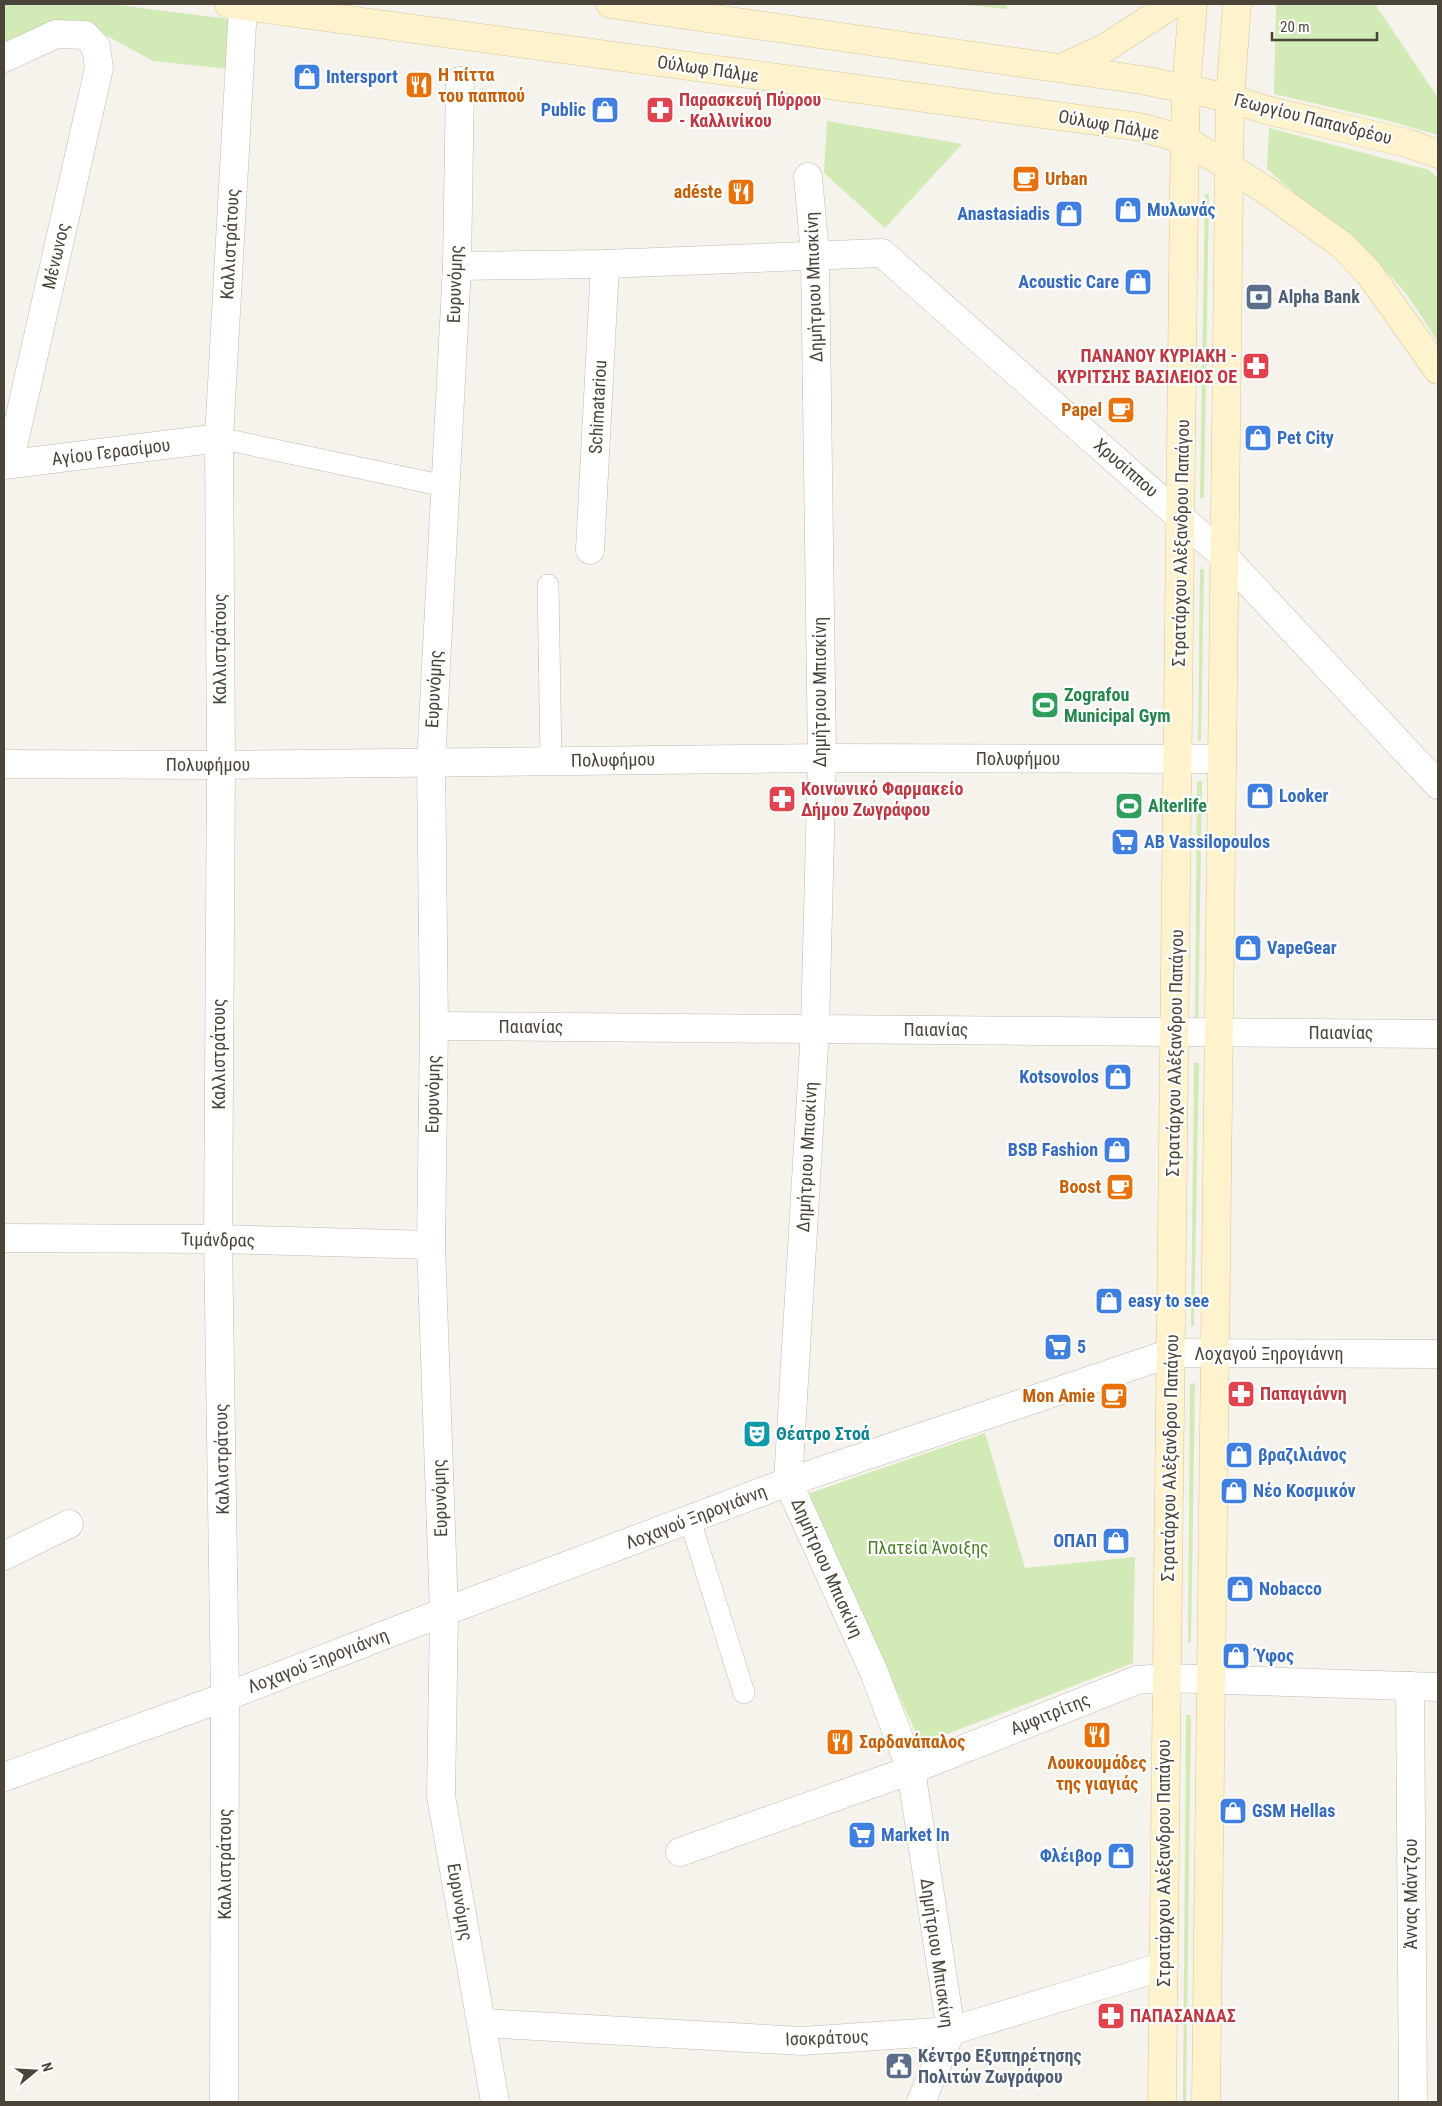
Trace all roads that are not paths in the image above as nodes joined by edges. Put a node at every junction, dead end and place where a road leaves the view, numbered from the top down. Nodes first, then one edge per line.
1 (610, 4) edge
2 (1173, 4) edge
3 (1193, 4) edge
4 (1237, 4) edge
5 (236, 5) edge
6 (4, 58) edge
7 (1062, 68) junction
8 (460, 81) dead end
9 (1186, 89) junction
10 (1230, 98) junction
11 (1186, 140) junction
12 (1438, 154) edge
13 (1229, 166) junction
14 (808, 177) dead end
15 (815, 254) junction
16 (605, 264) junction
17 (457, 266) junction
18 (1438, 370) edge
19 (219, 438) junction
20 (6, 465) edge
21 (445, 486) junction
22 (1181, 517) junction
23 (590, 550) dead end
24 (1224, 556) junction
25 (548, 584) dead end
26 (822, 758) junction
27 (1222, 758) junction
28 (1179, 760) junction
29 (551, 761) junction
30 (431, 762) junction
31 (4, 764) edge
32 (221, 765) junction
33 (1438, 785) edge
34 (434, 1026) junction
35 (815, 1029) junction
36 (1175, 1032) junction
37 (1218, 1032) junction
38 (1438, 1034) edge
39 (4, 1238) edge
40 (218, 1239) junction
41 (431, 1246) junction
42 (1171, 1353) junction
43 (1214, 1354) junction
44 (1438, 1354) edge
45 (788, 1482) junction
46 (690, 1520) junction
47 (69, 1524) dead end
48 (4, 1556) edge
49 (444, 1612) junction
50 (1166, 1678) junction
51 (1210, 1681) junction
52 (1410, 1686) junction
53 (1438, 1686) edge
54 (744, 1692) dead end
55 (225, 1697) junction
56 (911, 1770) junction
57 (4, 1777) edge
58 (680, 1852) dead end
59 (1164, 1966) junction
60 (482, 2023) junction
61 (951, 2031) junction
62 (224, 2102) edge
63 (496, 2102) edge
64 (922, 2102) edge
65 (1162, 2102) edge
66 (1206, 2102) edge
67 (1413, 2102) edge

1 - 7 street
2 - 7 street
3 - 9 street, Στρατάρχου Αλέξανδρου Παπάγου
4 - 10 street
5 - 11 street, Ούλωφ Πάλμε
5 - 19 street, Καλλιστράτους
6 - 20 street, Μένωνος
7 - 9 street
8 - 17 street, Ευρυνόμης
9 - 10 street, Γεωργίου Παπανδρέου
9 - 11 street, Στρατάρχου Αλέξανδρου Παπάγου
10 - 12 street, Γεωργίου Παπανδρέου
10 - 13 street
11 - 13 street, Ούλωφ Πάλμε
11 - 22 street, Στρατάρχου Αλέξανδρου Παπάγου
13 - 18 street
13 - 24 street
14 - 15 street, Δημήτριου Μπισκίνη
15 - 16 street
15 - 22 street, Χρυσίππου
15 - 26 street, Δημήτριου Μπισκίνη
16 - 17 street
16 - 23 street, Schimatariou
17 - 21 street, Ευρυνόμης
19 - 20 street, Αγίου Γερασίμου
19 - 21 lane
19 - 32 street, Καλλιστράτους
21 - 30 street, Ευρυνόμης
22 - 24 street, Χρυσίππου
22 - 28 street, Στρατάρχου Αλέξανδρου Παπάγου
24 - 27 street
24 - 33 street, Χρυσίππου
25 - 29 lane
26 - 28 street, Πολυφήμου
26 - 29 street, Πολυφήμου
26 - 35 street, Δημήτριου Μπισκίνη
27 - 28 street, Πολυφήμου
27 - 37 street
28 - 36 street, Στρατάρχου Αλέξανδρου Παπάγου
29 - 30 street, Πολυφήμου
30 - 32 street, Πολυφήμου
30 - 34 street, Ευρυνόμης
31 - 32 street, Πολυφήμου
32 - 40 street, Καλλιστράτους
34 - 35 street, Παιανίας
34 - 41 street, Ευρυνόμης
35 - 36 street, Παιανίας
35 - 45 street, Δημήτριου Μπισκίνη
36 - 37 street, Παιανίας
36 - 42 street, Στρατάρχου Αλέξανδρου Παπάγου
37 - 38 street, Παιανίας
37 - 43 street
39 - 40 street, Τιμάνδρας
40 - 41 street, Τιμάνδρας
40 - 55 street, Καλλιστράτους
41 - 49 street, Ευρυνόμης
42 - 43 street, Λοχαγού Ξηρογιάννη
42 - 45 street, Λοχαγού Ξηρογιάννη
42 - 50 street, Στρατάρχου Αλέξανδρου Παπάγου
43 - 44 street, Λοχαγού Ξηρογιάννη
43 - 51 street
45 - 46 street, Λοχαγού Ξηρογιάννη
45 - 56 street, Δημήτριου Μπισκίνη
46 - 49 street, Λοχαγού Ξηρογιάννη
46 - 54 lane
47 - 48 street
49 - 55 street, Λοχαγού Ξηρογιάννη
49 - 60 street, Ευρυνόμης
50 - 51 street, Αμφιτρίτης
50 - 56 street, Αμφιτρίτης
50 - 59 street, Στρατάρχου Αλέξανδρου Παπάγου
51 - 52 street, Αμφιτρίτης
51 - 66 street
52 - 53 street, Αμφιτρίτης
52 - 67 street, Άννας Μάντζου
55 - 57 street, Λοχαγού Ξηρογιάννη
55 - 62 street, Καλλιστράτους
56 - 58 street, Αμφιτρίτης
56 - 61 street, Δημήτριου Μπισκίνη
59 - 61 street, Ισοκράτους
59 - 65 street, Στρατάρχου Αλέξανδρου Παπάγου
60 - 61 street, Ισοκράτους
60 - 63 street, Ευρυνόμης
61 - 64 street, Δημήτριου Μπισκίνη

